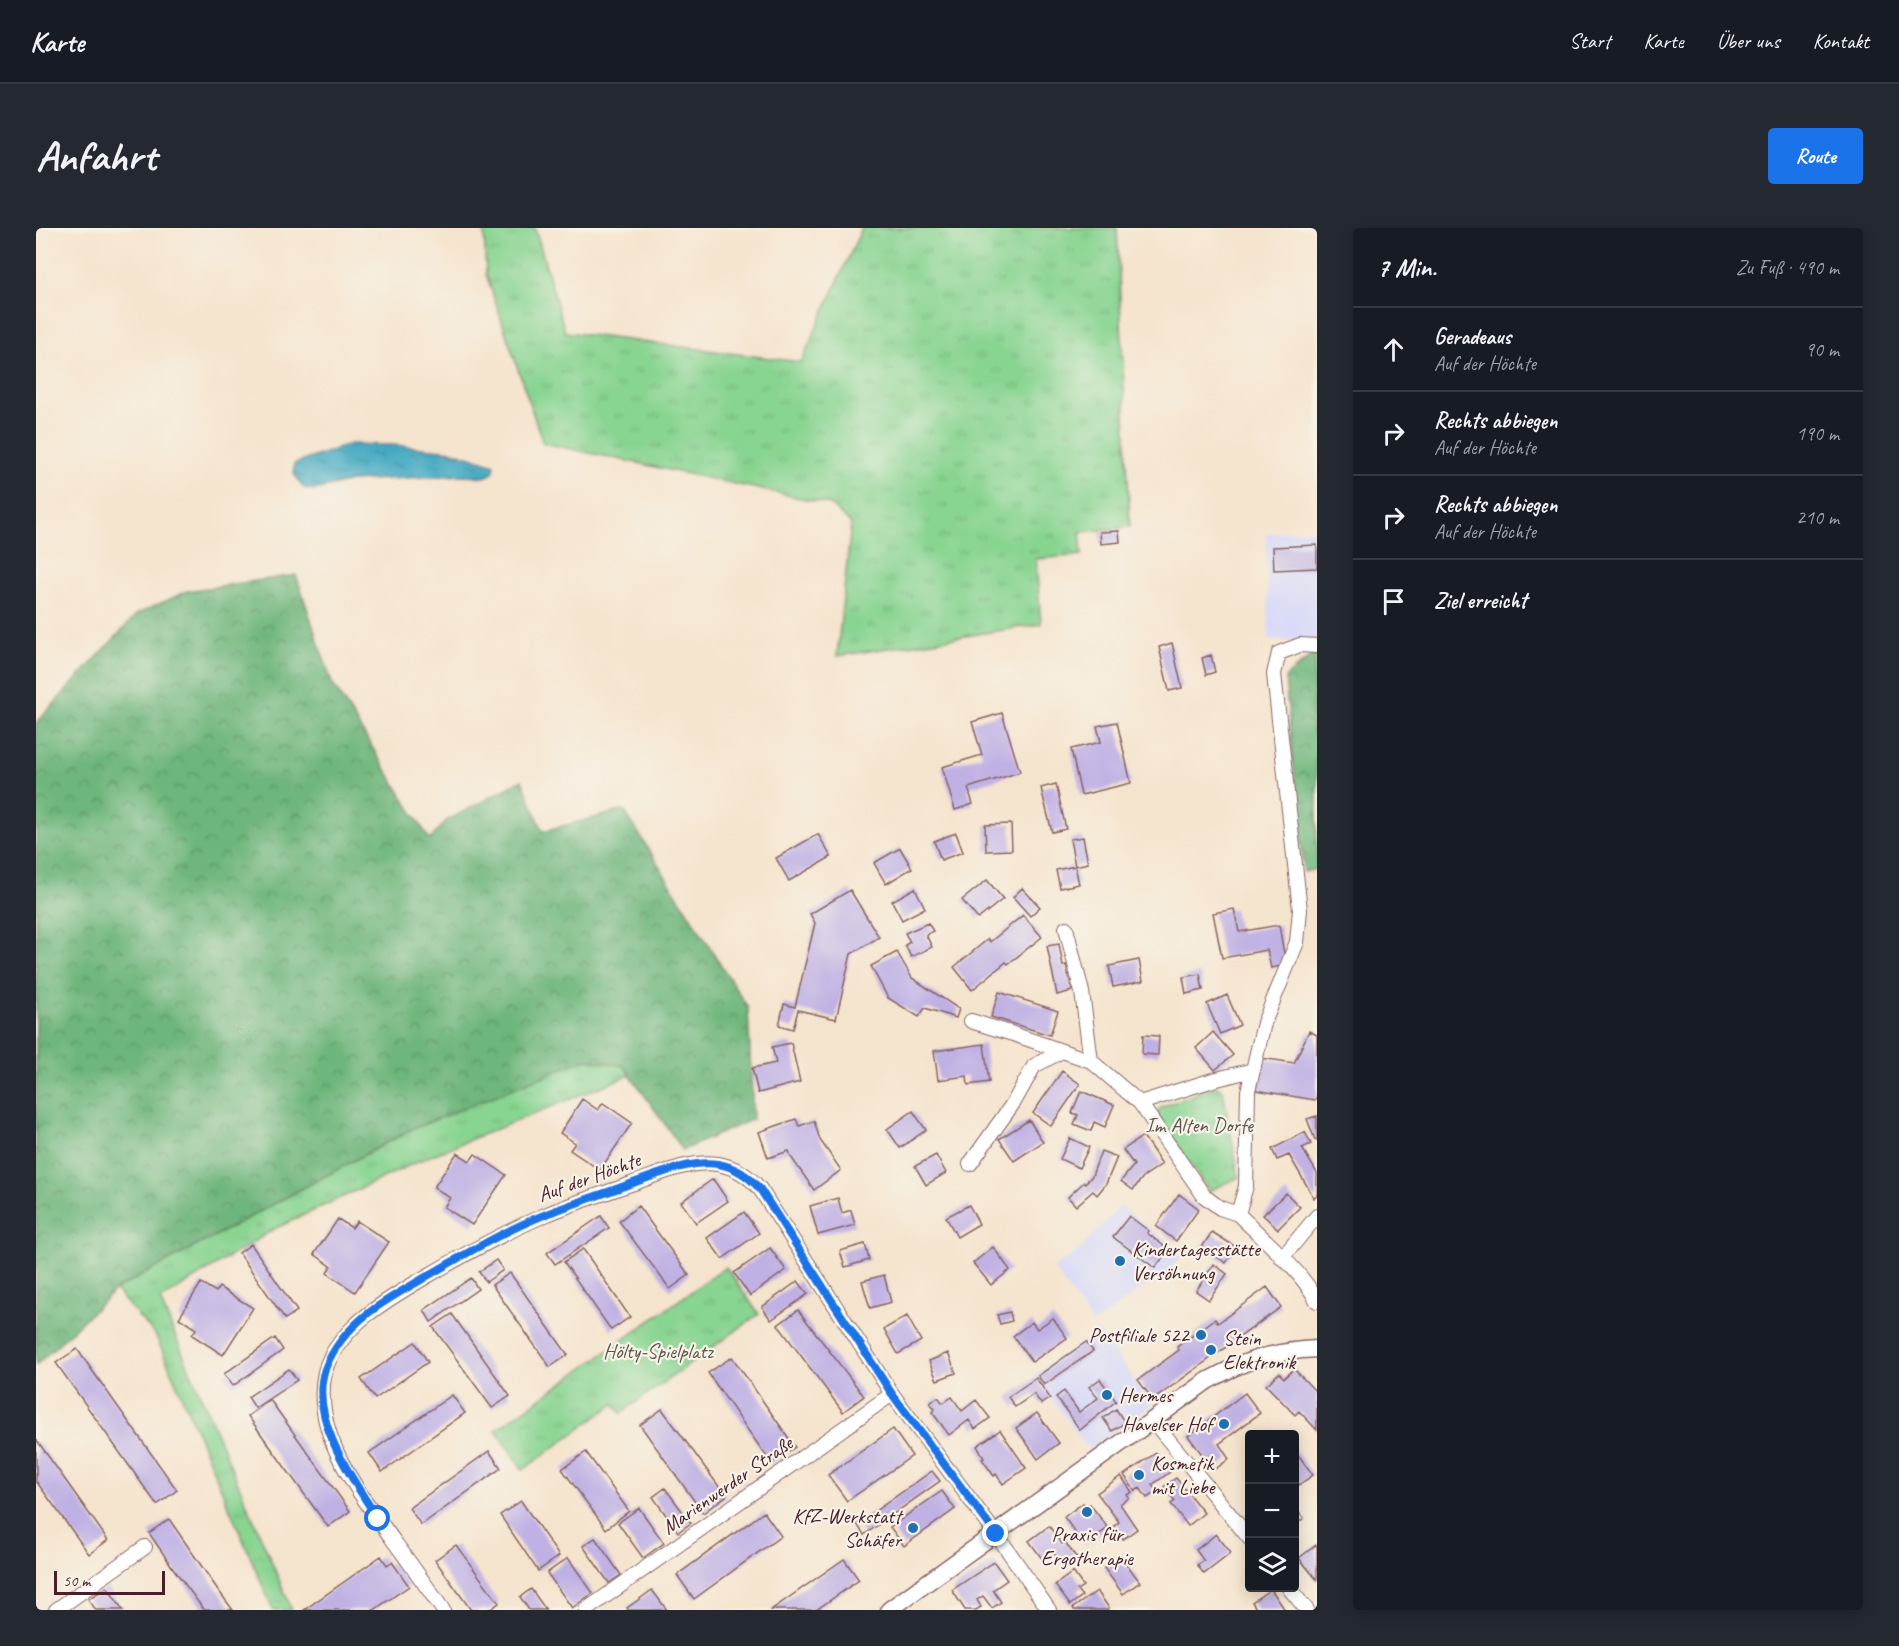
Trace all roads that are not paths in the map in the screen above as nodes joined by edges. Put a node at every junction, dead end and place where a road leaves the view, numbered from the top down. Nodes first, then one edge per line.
1 (1317, 646) edge
2 (1066, 928) dead end
3 (971, 1021) dead end
4 (1062, 1051) junction
5 (1091, 1061) junction
6 (1253, 1070) junction
7 (1140, 1103) junction
8 (970, 1164) dead end
9 (1238, 1214) junction
10 (1317, 1216) edge
11 (1282, 1258) junction
12 (1317, 1301) edge
13 (1317, 1349) edge
14 (892, 1394) junction
15 (1153, 1420) junction
16 (996, 1534) junction
17 (1249, 1538) edge
18 (145, 1547) dead end
19 (1293, 1592) edge
20 (437, 1608) edge
21 (56, 1610) edge
22 (586, 1610) edge
23 (889, 1610) edge
24 (1049, 1610) edge
25 (1307, 1610) edge

1 - 6 street
2 - 5 street
3 - 4 street
4 - 5 street
4 - 8 street
5 - 7 street
6 - 7 street
6 - 9 street
7 - 9 street
9 - 11 street
10 - 11 street
11 - 12 street
13 - 15 street
14 - 16 street, Auf der Höchte
14 - 20 street, Auf der Höchte
14 - 22 street, Marienwerder Straße
15 - 16 street
15 - 17 street
16 - 23 street
16 - 24 street, Auf der Höchte
18 - 21 street
19 - 25 street

